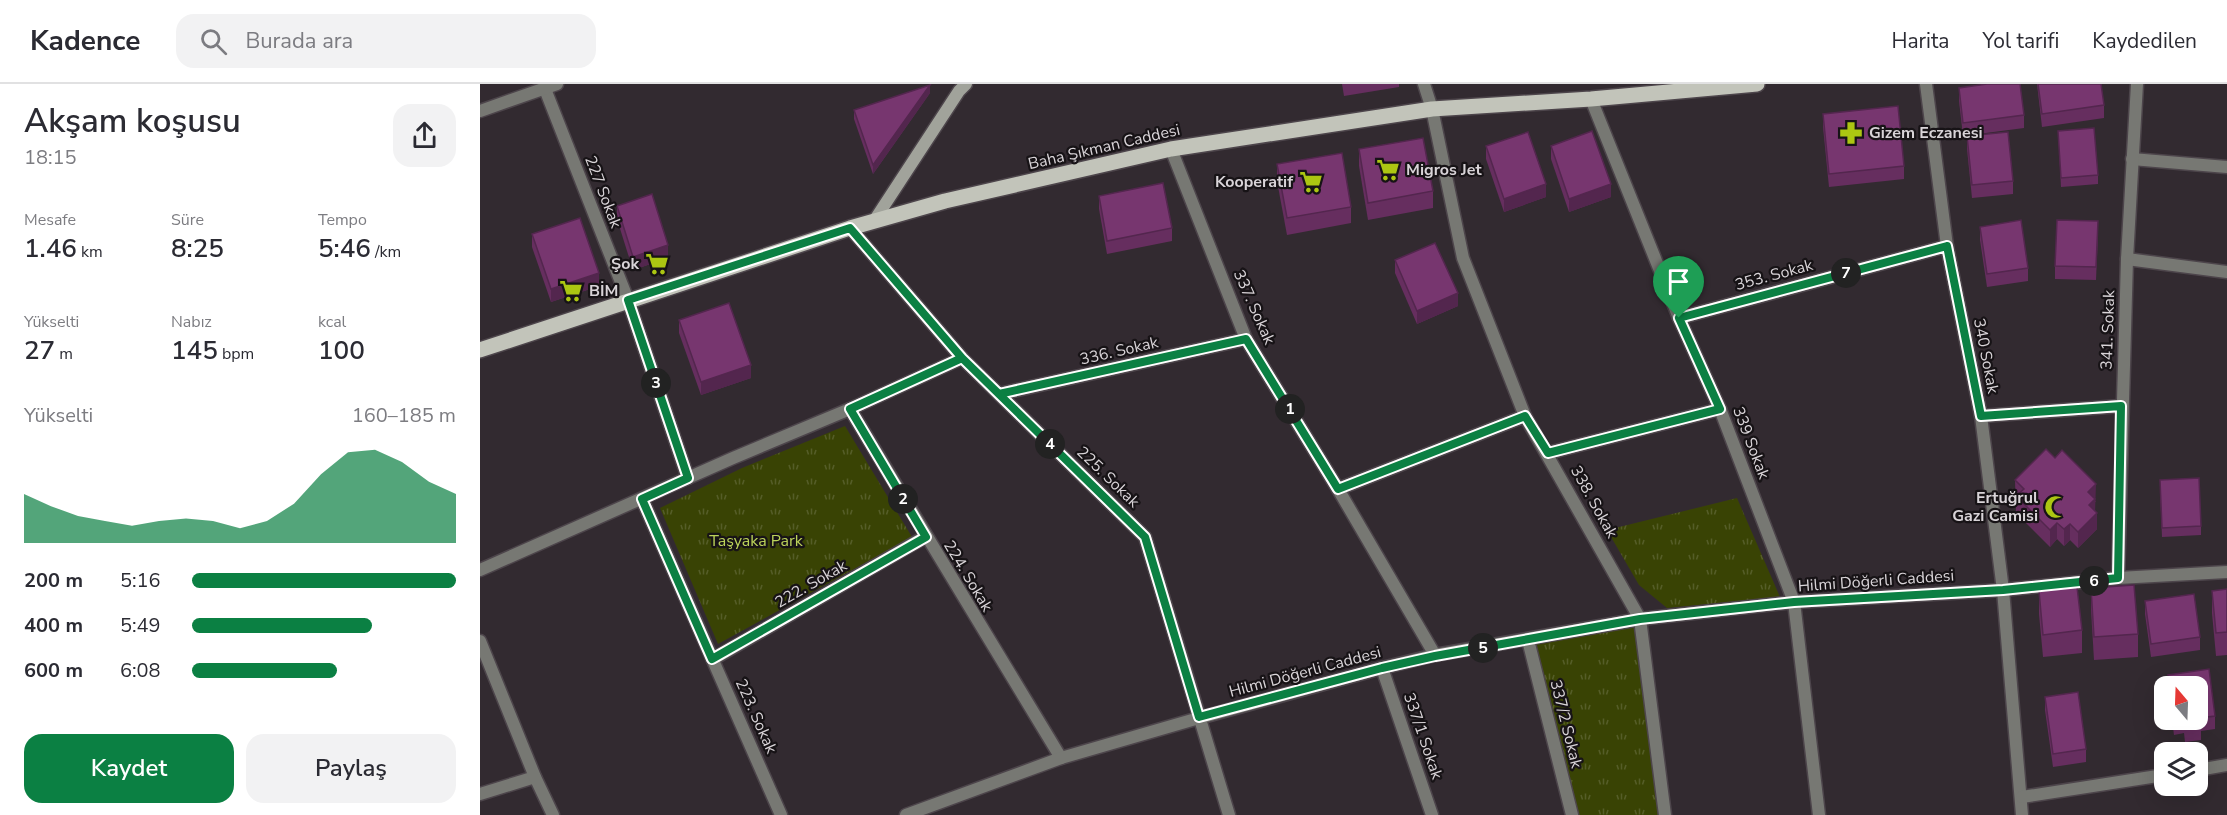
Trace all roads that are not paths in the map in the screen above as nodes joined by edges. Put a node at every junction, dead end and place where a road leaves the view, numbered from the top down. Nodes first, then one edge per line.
1 (1424, 84) edge
2 (1757, 84) edge
3 (1926, 84) edge
4 (2137, 84) edge
5 (551, 86) edge
6 (960, 86) edge
7 (1591, 99) junction
8 (1432, 109) junction
9 (480, 111) edge
10 (1171, 149) junction
11 (2132, 159) junction
12 (2227, 167) edge
13 (874, 221) junction
14 (850, 228) junction
15 (1947, 246) junction
16 (2127, 259) junction
17 (2227, 272) edge
18 (628, 300) junction
19 (1679, 318) junction
20 (1246, 339) junction
21 (480, 350) edge
22 (962, 358) junction
23 (999, 394) junction
24 (2121, 406) junction
25 (850, 409) junction
26 (1720, 409) junction
27 (1525, 416) junction
28 (1981, 416) junction
29 (1548, 453) junction
30 (688, 478) junction
31 (1338, 489) junction
32 (642, 499) junction
33 (926, 537) junction
34 (480, 570) edge
35 (2227, 572) edge
36 (2118, 578) junction
37 (2003, 590) junction
38 (1794, 602) junction
39 (1640, 619) junction
40 (1528, 640) junction
41 (480, 641) edge
42 (1435, 656) junction
43 (712, 659) junction
44 (1382, 668) junction
45 (1199, 717) junction
46 (1061, 758) junction
47 (2227, 765) edge
48 (2208, 768) edge
49 (535, 777) junction
50 (2154, 777) edge
51 (480, 794) edge
52 (2022, 797) junction
53 (553, 815) edge
54 (781, 815) edge
55 (906, 815) edge
56 (1228, 815) edge
57 (1432, 815) edge
58 (1572, 815) edge
59 (1665, 815) edge
60 (1819, 815) edge
61 (2022, 815) edge

1 - 8 street, 338. Sokak
2 - 7 main road, Baha Şıkman Caddesi
3 - 15 street, 340 Sokak
4 - 11 street, 341. Sokak
5 - 9 street
5 - 18 street, 227 Sokak
6 - 13 main road
7 - 8 main road, Baha Şıkman Caddesi
7 - 19 street, 339 Sokak
8 - 10 main road, Baha Şıkman Caddesi
8 - 27 street, 338. Sokak
10 - 13 main road, Baha Şıkman Caddesi
10 - 20 street, 337. Sokak
11 - 12 street
11 - 16 street, 341. Sokak
13 - 14 main road, Baha Şıkman Caddesi
14 - 18 main road, Baha Şıkman Caddesi
14 - 22 street, 225. Sokak
15 - 19 street, 353. Sokak
15 - 28 street, 340 Sokak
16 - 17 street
16 - 24 street, 341. Sokak
18 - 21 main road, Baha Şıkman Caddesi
18 - 30 street, 227 Sokak
19 - 26 street, 339 Sokak
20 - 23 street, 336. Sokak
20 - 31 street, 337. Sokak
22 - 23 street, 225. Sokak
22 - 25 street
23 - 45 street, 225. Sokak
24 - 28 street
24 - 36 street, 341. Sokak
25 - 30 street
25 - 33 street, 224. Sokak
26 - 29 street
26 - 38 street, 339 Sokak
27 - 29 street, 338. Sokak
27 - 31 street
28 - 37 street, 340 Sokak
29 - 39 street, 338. Sokak
30 - 32 street
31 - 42 street, 337. Sokak
32 - 34 street
32 - 43 street, 223. Sokak
33 - 43 street, 222. Sokak
33 - 46 street, 224. Sokak
35 - 36 street, Hilmi Döğerli Caddesi
36 - 37 street, Hilmi Döğerli Caddesi
37 - 38 street, Hilmi Döğerli Caddesi
37 - 52 street, 340 Sokak
38 - 39 street, Hilmi Döğerli Caddesi
38 - 60 street, 339 Sokak
39 - 40 street, Hilmi Döğerli Caddesi
39 - 59 street, 338. Sokak
40 - 42 street, Hilmi Döğerli Caddesi
40 - 58 street, 337/2 Sokak
41 - 49 street
42 - 44 street, Hilmi Döğerli Caddesi
43 - 54 street, 223. Sokak
44 - 45 street, Hilmi Döğerli Caddesi
44 - 57 street, 337/1 Sokak
45 - 46 street, Hilmi Döğerli Caddesi
45 - 56 street, 225. Sokak
46 - 55 street, Hilmi Döğerli Caddesi
47 - 48 street
49 - 51 street
49 - 53 street
50 - 52 street
52 - 61 street, 340 Sokak

